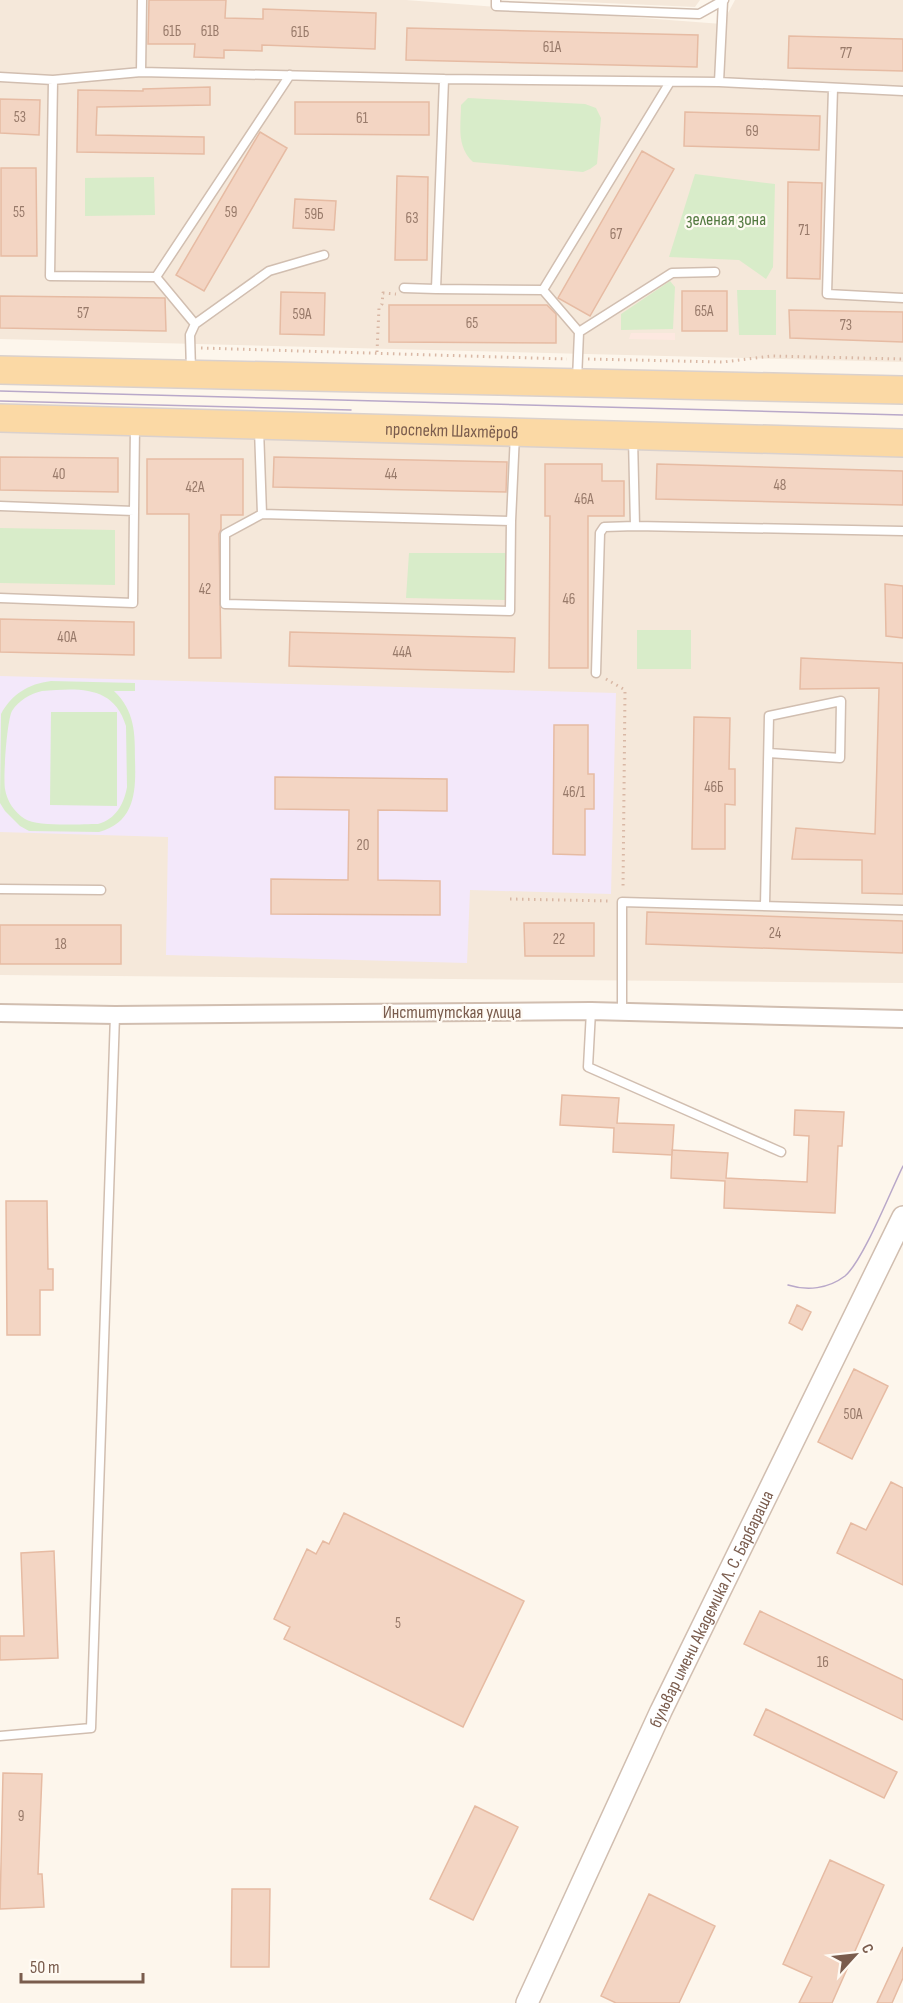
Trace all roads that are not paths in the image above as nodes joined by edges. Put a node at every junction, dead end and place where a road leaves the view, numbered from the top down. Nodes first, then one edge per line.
1 (142, 0) edge
2 (496, 0) edge
3 (724, 1) edge
4 (141, 72) junction
5 (290, 75) junction
6 (0, 77) edge
7 (53, 80) junction
8 (444, 80) junction
9 (670, 82) junction
10 (719, 82) junction
11 (833, 88) junction
12 (903, 91) edge
13 (324, 255) dead end
14 (715, 272) dead end
15 (156, 277) junction
16 (404, 288) road end
17 (436, 289) junction
18 (543, 290) junction
19 (903, 298) edge
20 (195, 324) junction
21 (579, 332) junction
22 (0, 370) edge
23 (577, 372) junction
24 (191, 375) junction
25 (903, 390) edge
26 (0, 418) edge
27 (135, 423) junction
28 (259, 426) junction
29 (515, 432) junction
30 (633, 435) junction
31 (903, 443) edge
32 (0, 506) edge
33 (134, 511) junction
34 (262, 514) junction
35 (511, 521) junction
36 (635, 526) junction
37 (903, 531) edge
38 (0, 598) edge
39 (596, 673) road end
40 (769, 753) junction
41 (0, 890) edge
42 (101, 890) dead end
43 (765, 906) junction
44 (903, 910) edge
45 (591, 1011) junction
46 (622, 1012) junction
47 (0, 1013) edge
48 (115, 1015) junction
49 (903, 1019) edge
50 (781, 1152) dead end
51 (903, 1217) edge
52 (0, 1736) edge
53 (527, 2003) edge

1 - 4 lane
2 - 3 lane
3 - 10 lane
4 - 5 lane
4 - 7 lane
5 - 8 lane
5 - 15 lane
6 - 7 lane
7 - 15 lane
8 - 9 lane
8 - 17 lane
9 - 10 lane
9 - 18 lane
10 - 11 lane
11 - 12 lane
11 - 19 lane
13 - 20 lane
14 - 21 lane
15 - 20 lane
16 - 17 lane
17 - 18 lane
18 - 21 lane
20 - 24 lane
21 - 23 lane
22 - 24 main road
23 - 24 main road
23 - 25 main road
26 - 27 main road, проспект Шахтёров
27 - 28 main road, проспект Шахтёров
27 - 33 lane
28 - 29 main road, проспект Шахтёров
28 - 34 lane
29 - 30 main road, проспект Шахтёров
29 - 35 lane
30 - 31 main road, проспект Шахтёров
30 - 36 lane
32 - 33 lane
33 - 38 lane
34 - 35 lane
34 - 35 lane
36 - 37 lane
36 - 39 lane
40 - 40 lane
40 - 43 lane
41 - 42 lane
43 - 44 lane
43 - 46 lane
45 - 46 street, Институтская улица
45 - 48 street, Институтская улица
45 - 50 lane
46 - 49 street, Институтская улица
47 - 48 street, Институтская улица
48 - 52 lane
51 - 53 street, бульвар имени Академика Л. С. Барбараша

